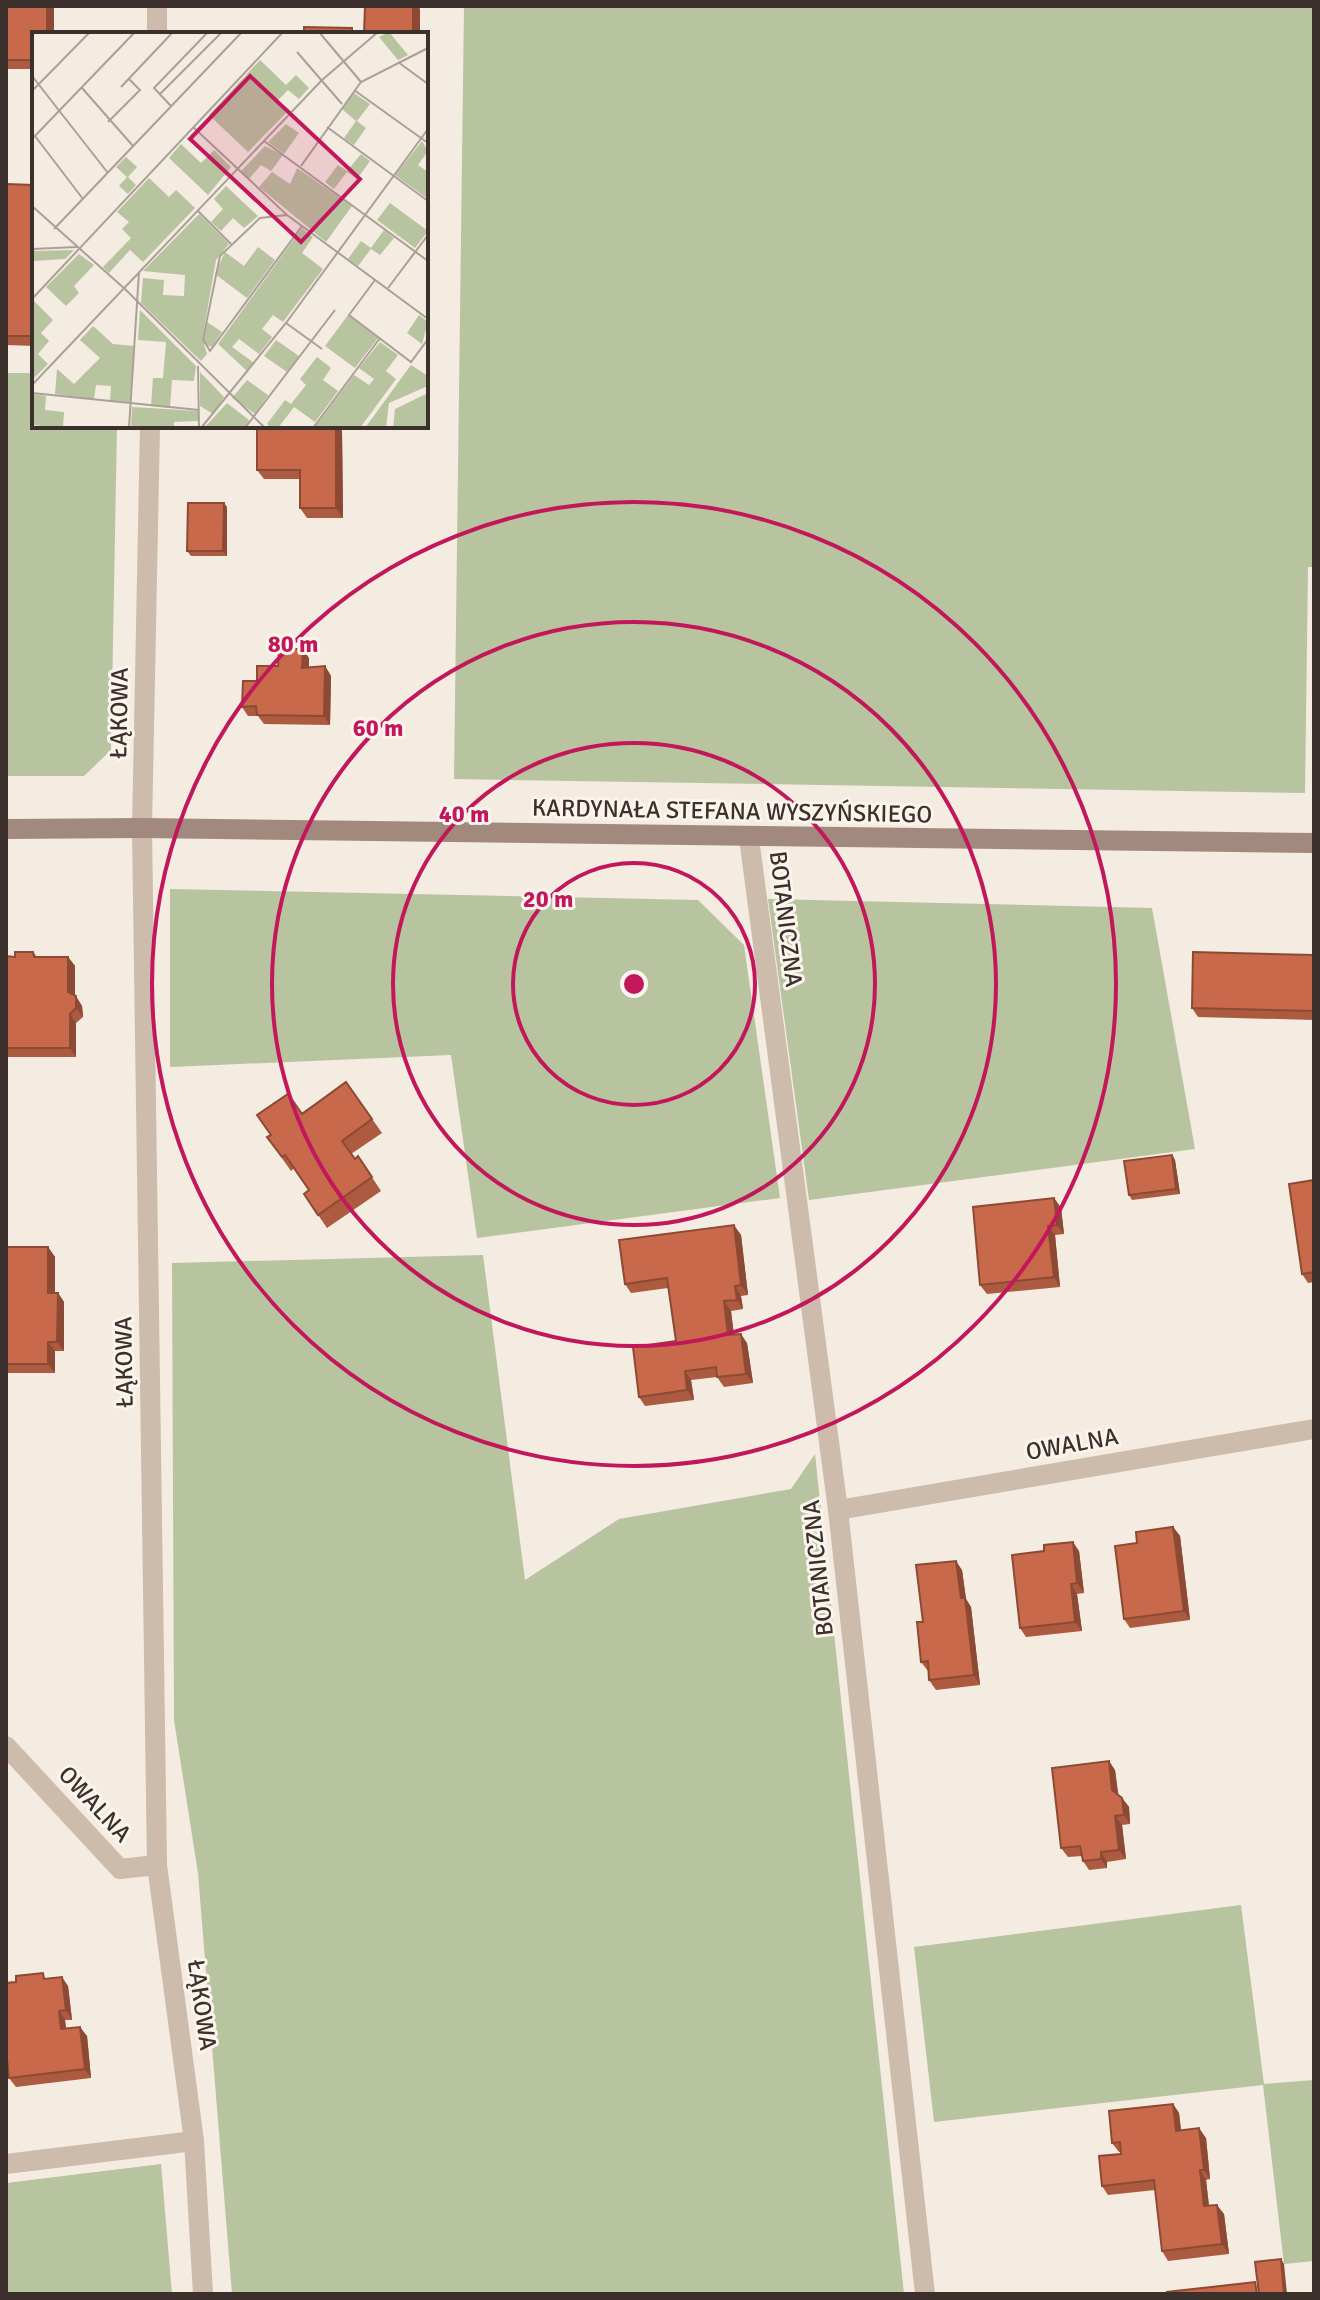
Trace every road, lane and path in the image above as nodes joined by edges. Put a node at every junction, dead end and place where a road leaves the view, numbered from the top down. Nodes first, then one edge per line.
1 (157, 6) edge
2 (157, 32) edge
3 (150, 428) edge
4 (142, 828) junction
5 (6, 829) edge
6 (749, 838) junction
7 (1314, 843) edge
8 (1314, 1429) edge
9 (838, 1510) junction
10 (6, 1746) edge
11 (157, 1865) junction
12 (194, 2141) junction
13 (6, 2164) edge
14 (203, 2294) edge
15 (925, 2294) edge

1 - 2 street
3 - 4 street, ŁĄKOWA
4 - 5 main road, KARDYNAŁA STEFANA WYSZYŃSKIEGO
4 - 6 main road, KARDYNAŁA STEFANA WYSZYŃSKIEGO
4 - 11 street, ŁĄKOWA
6 - 7 main road, KARDYNAŁA STEFANA WYSZYŃSKIEGO
6 - 9 street, BOTANICZNA
8 - 9 street, OWALNA
9 - 15 street, BOTANICZNA
10 - 11 street, OWALNA
11 - 12 street, ŁĄKOWA
12 - 13 street
12 - 14 street, ŁĄKOWA

